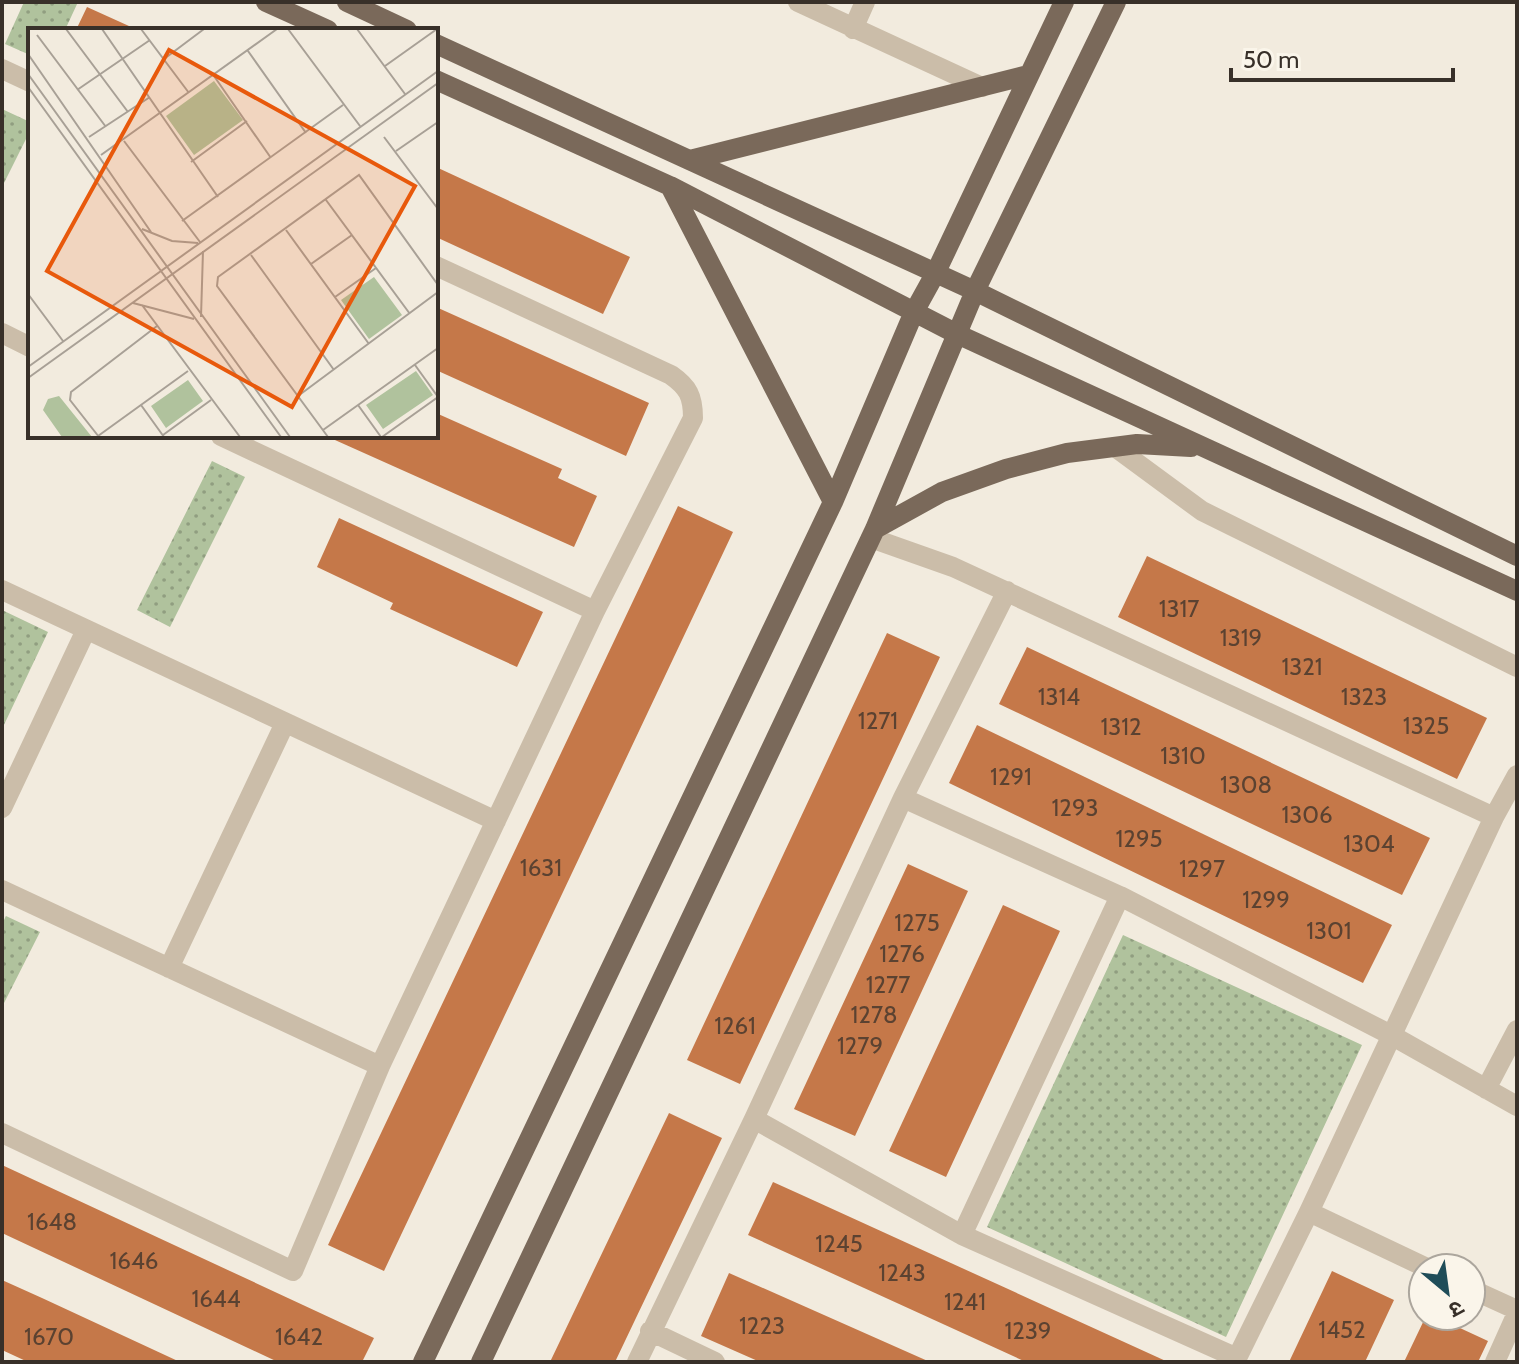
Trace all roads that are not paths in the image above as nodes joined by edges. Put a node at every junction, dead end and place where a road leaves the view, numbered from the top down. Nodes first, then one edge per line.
1 (266, 2) edge
2 (347, 2) edge
3 (798, 2) edge
4 (865, 2) edge
5 (1064, 2) edge
6 (1116, 2) edge
7 (324, 28) edge
8 (403, 28) edge
9 (853, 29) junction
10 (438, 45) edge
11 (2, 69) edge
12 (1028, 75) junction
13 (28, 81) edge
14 (438, 81) edge
15 (982, 87) junction
16 (690, 160) junction
17 (670, 186) junction
18 (438, 267) edge
19 (935, 274) junction
20 (975, 291) junction
21 (914, 312) junction
22 (2, 333) edge
23 (957, 334) junction
24 (28, 346) edge
25 (225, 438) edge
26 (1115, 447) junction
27 (1203, 447) junction
28 (833, 502) junction
29 (873, 534) junction
30 (1517, 556) edge
31 (2, 590) edge
32 (1007, 591) junction
33 (1517, 591) edge
34 (595, 611) junction
35 (86, 630) junction
36 (1517, 667) edge
37 (285, 723) junction
38 (1517, 775) edge
39 (903, 798) junction
40 (2, 808) edge
41 (1494, 817) junction
42 (496, 821) junction
43 (2, 890) edge
44 (1120, 896) junction
45 (169, 968) junction
46 (1517, 1030) edge
47 (1391, 1035) junction
48 (380, 1066) junction
49 (1486, 1089) junction
50 (1517, 1106) edge
51 (754, 1119) junction
52 (2, 1133) edge
53 (1309, 1212) junction
54 (962, 1235) junction
55 (1407, 1259) edge
56 (1487, 1297) edge
57 (1517, 1312) edge
58 (650, 1331) junction
59 (1236, 1360) edge
60 (423, 1362) edge
61 (481, 1362) edge
62 (637, 1362) edge
63 (715, 1362) edge
64 (1495, 1362) edge

1 - 7 main road
2 - 8 main road
3 - 9 street
4 - 9 street
5 - 12 main road
6 - 20 main road
9 - 15 street
10 - 16 main road
11 - 13 street
12 - 15 main road
12 - 19 main road
14 - 17 main road
15 - 16 main road
16 - 19 main road
17 - 21 main road
17 - 28 main road
18 - 34 street
19 - 20 main road
19 - 21 main road
20 - 23 main road
20 - 30 main road
21 - 23 main road
21 - 28 main road
22 - 24 street
23 - 27 main road
23 - 29 main road
25 - 34 street
26 - 27 main road
26 - 29 main road
26 - 36 street
27 - 33 main road
28 - 60 main road
29 - 32 street
29 - 61 main road
31 - 35 street
32 - 39 street
32 - 41 street
34 - 42 street
35 - 37 street
35 - 40 street
37 - 42 street
37 - 45 street
38 - 41 street
39 - 44 street
39 - 51 street
41 - 47 street
42 - 48 street
43 - 45 street
44 - 47 street
44 - 54 street
45 - 48 street
46 - 49 street
47 - 49 street
47 - 53 street
48 - 52 street
49 - 50 street
51 - 54 street
51 - 58 street
53 - 55 street
53 - 59 street
54 - 59 street
56 - 57 street
57 - 64 street
58 - 62 street
58 - 63 street

